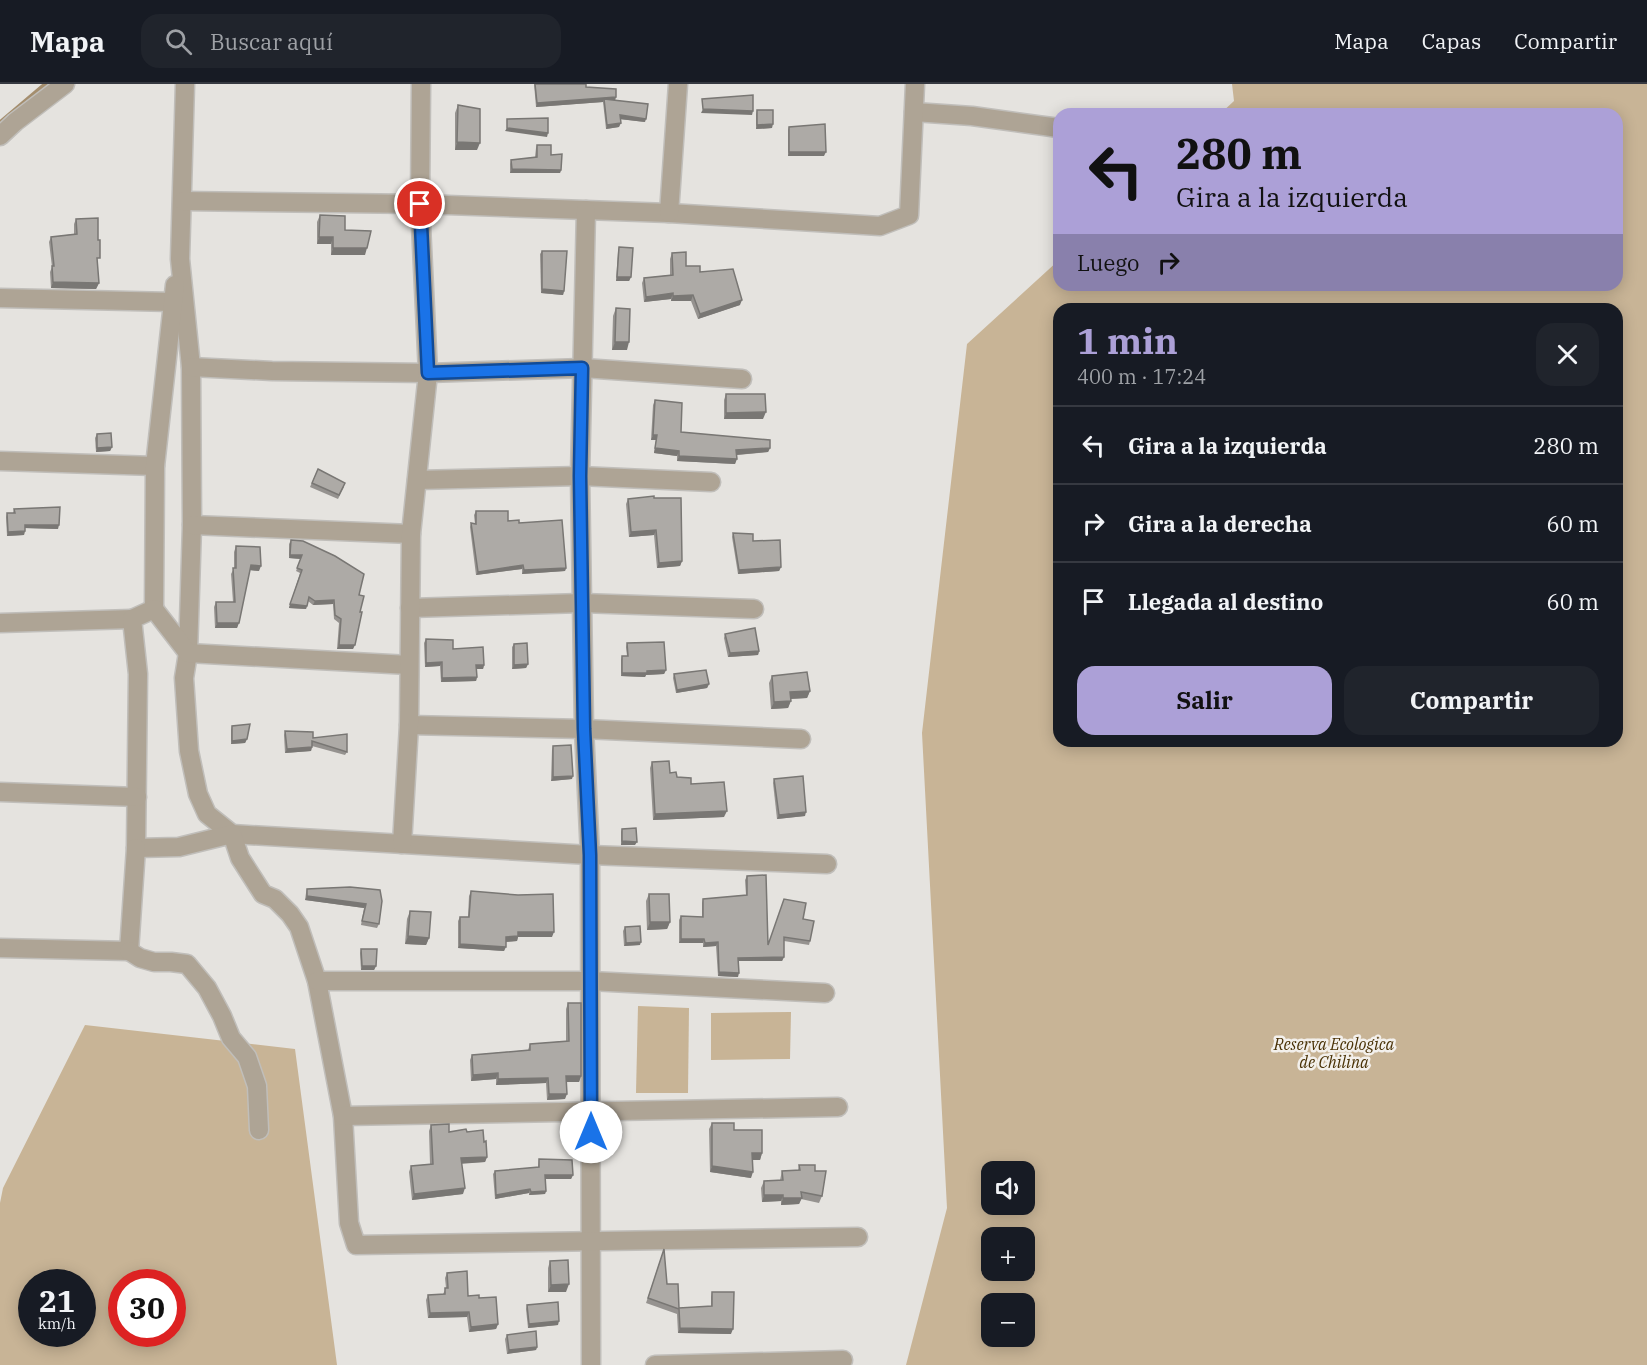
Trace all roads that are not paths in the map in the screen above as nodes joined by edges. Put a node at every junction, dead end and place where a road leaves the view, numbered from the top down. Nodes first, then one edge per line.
1 (64, 84) edge
2 (185, 84) edge
3 (421, 84) edge
4 (678, 84) edge
5 (915, 84) edge
6 (914, 112) junction
7 (1053, 127) edge
8 (0, 136) edge
9 (183, 201) junction
10 (420, 204) junction
11 (586, 210) junction
12 (669, 213) junction
13 (180, 259) junction
14 (0, 298) edge
15 (173, 302) junction
16 (192, 367) junction
17 (582, 368) junction
18 (428, 373) junction
19 (742, 380) dead end
20 (0, 461) edge
21 (155, 466) junction
22 (580, 476) junction
23 (417, 480) junction
24 (711, 482) dead end
25 (192, 525) junction
26 (411, 534) junction
27 (582, 603) junction
28 (410, 608) junction
29 (154, 609) junction
30 (754, 609) dead end
31 (132, 619) junction
32 (0, 623) edge
33 (188, 653) junction
34 (410, 665) junction
35 (408, 724) junction
36 (584, 729) junction
37 (801, 739) dead end
38 (0, 792) edge
39 (137, 797) junction
40 (232, 834) junction
41 (402, 844) junction
42 (136, 848) junction
43 (590, 855) junction
44 (827, 864) dead end
45 (0, 948) edge
46 (129, 951) junction
47 (317, 981) junction
48 (590, 981) junction
49 (825, 993) dead end
50 (838, 1107) dead end
51 (591, 1110) junction
52 (343, 1116) junction
53 (259, 1130) dead end
54 (858, 1237) dead end
55 (591, 1241) junction
56 (843, 1360) dead end
57 (591, 1365) edge
58 (655, 1365) edge

1 - 8 street
2 - 9 street
3 - 10 street
4 - 12 street
5 - 6 street
6 - 7 street
6 - 12 street
9 - 10 street
9 - 13 street
10 - 11 street
10 - 18 street
11 - 12 street
11 - 17 street
13 - 15 street
13 - 16 street
14 - 15 street
15 - 21 street
16 - 18 street
16 - 25 street
17 - 18 street
17 - 19 street
17 - 22 street
18 - 23 street
20 - 21 street
21 - 29 street
22 - 23 street
22 - 24 street
22 - 27 street
23 - 26 street
25 - 26 street
25 - 33 street
26 - 28 street
27 - 28 street
27 - 30 street
27 - 36 street
28 - 34 street
29 - 31 street
29 - 33 street
31 - 32 street
31 - 39 street
33 - 34 street
33 - 40 street
34 - 35 street
35 - 36 street
35 - 41 street
36 - 37 street
36 - 43 street
38 - 39 street
39 - 42 street
40 - 41 street
40 - 42 street
40 - 47 street
41 - 43 street
42 - 46 street
43 - 44 street
43 - 48 street
45 - 46 street
46 - 53 street
47 - 48 street
47 - 52 street
48 - 49 street
48 - 51 street
50 - 51 street
51 - 52 street
51 - 55 street
52 - 55 street
54 - 55 street
55 - 57 street
56 - 58 street

